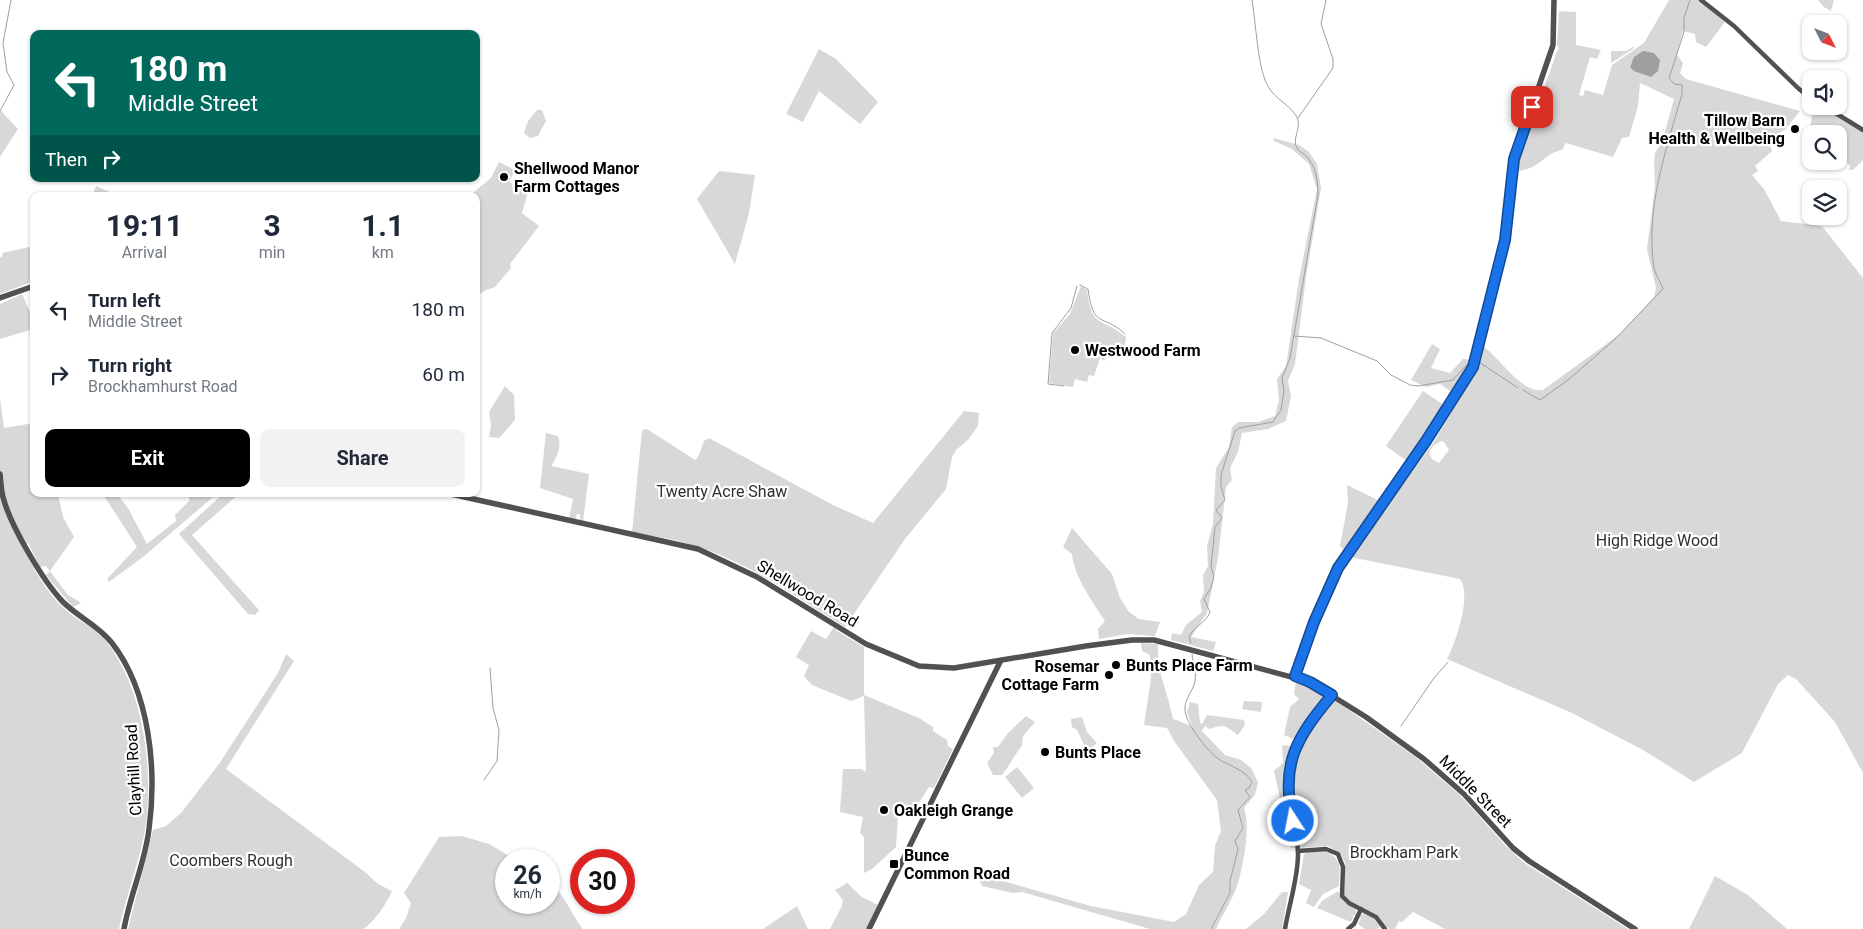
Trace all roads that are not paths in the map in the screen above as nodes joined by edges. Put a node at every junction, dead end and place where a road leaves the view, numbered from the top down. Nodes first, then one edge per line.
1 (1554, 0) edge
2 (1701, 0) edge
3 (1802, 92) edge
4 (1839, 115) edge
5 (1863, 130) edge
6 (30, 287) edge
7 (0, 298) edge
8 (0, 474) edge
9 (464, 497) edge
10 (1000, 662) junction
11 (1295, 676) junction
12 (1332, 695) junction
13 (1298, 851) junction
14 (1361, 909) junction
15 (124, 929) edge
16 (869, 929) edge
17 (1285, 929) edge
18 (1348, 929) edge
19 (1385, 929) edge
20 (1634, 929) edge

1 - 11 street
2 - 3 street
4 - 5 street
6 - 7 street
8 - 15 street, Clayhill Road
9 - 10 street, Shellwood Road
10 - 11 street, Shellwood Road
10 - 16 street
11 - 12 street, Middle Street
12 - 13 street
12 - 20 street, Middle Street
13 - 14 street
13 - 17 street
14 - 18 street
14 - 19 street

